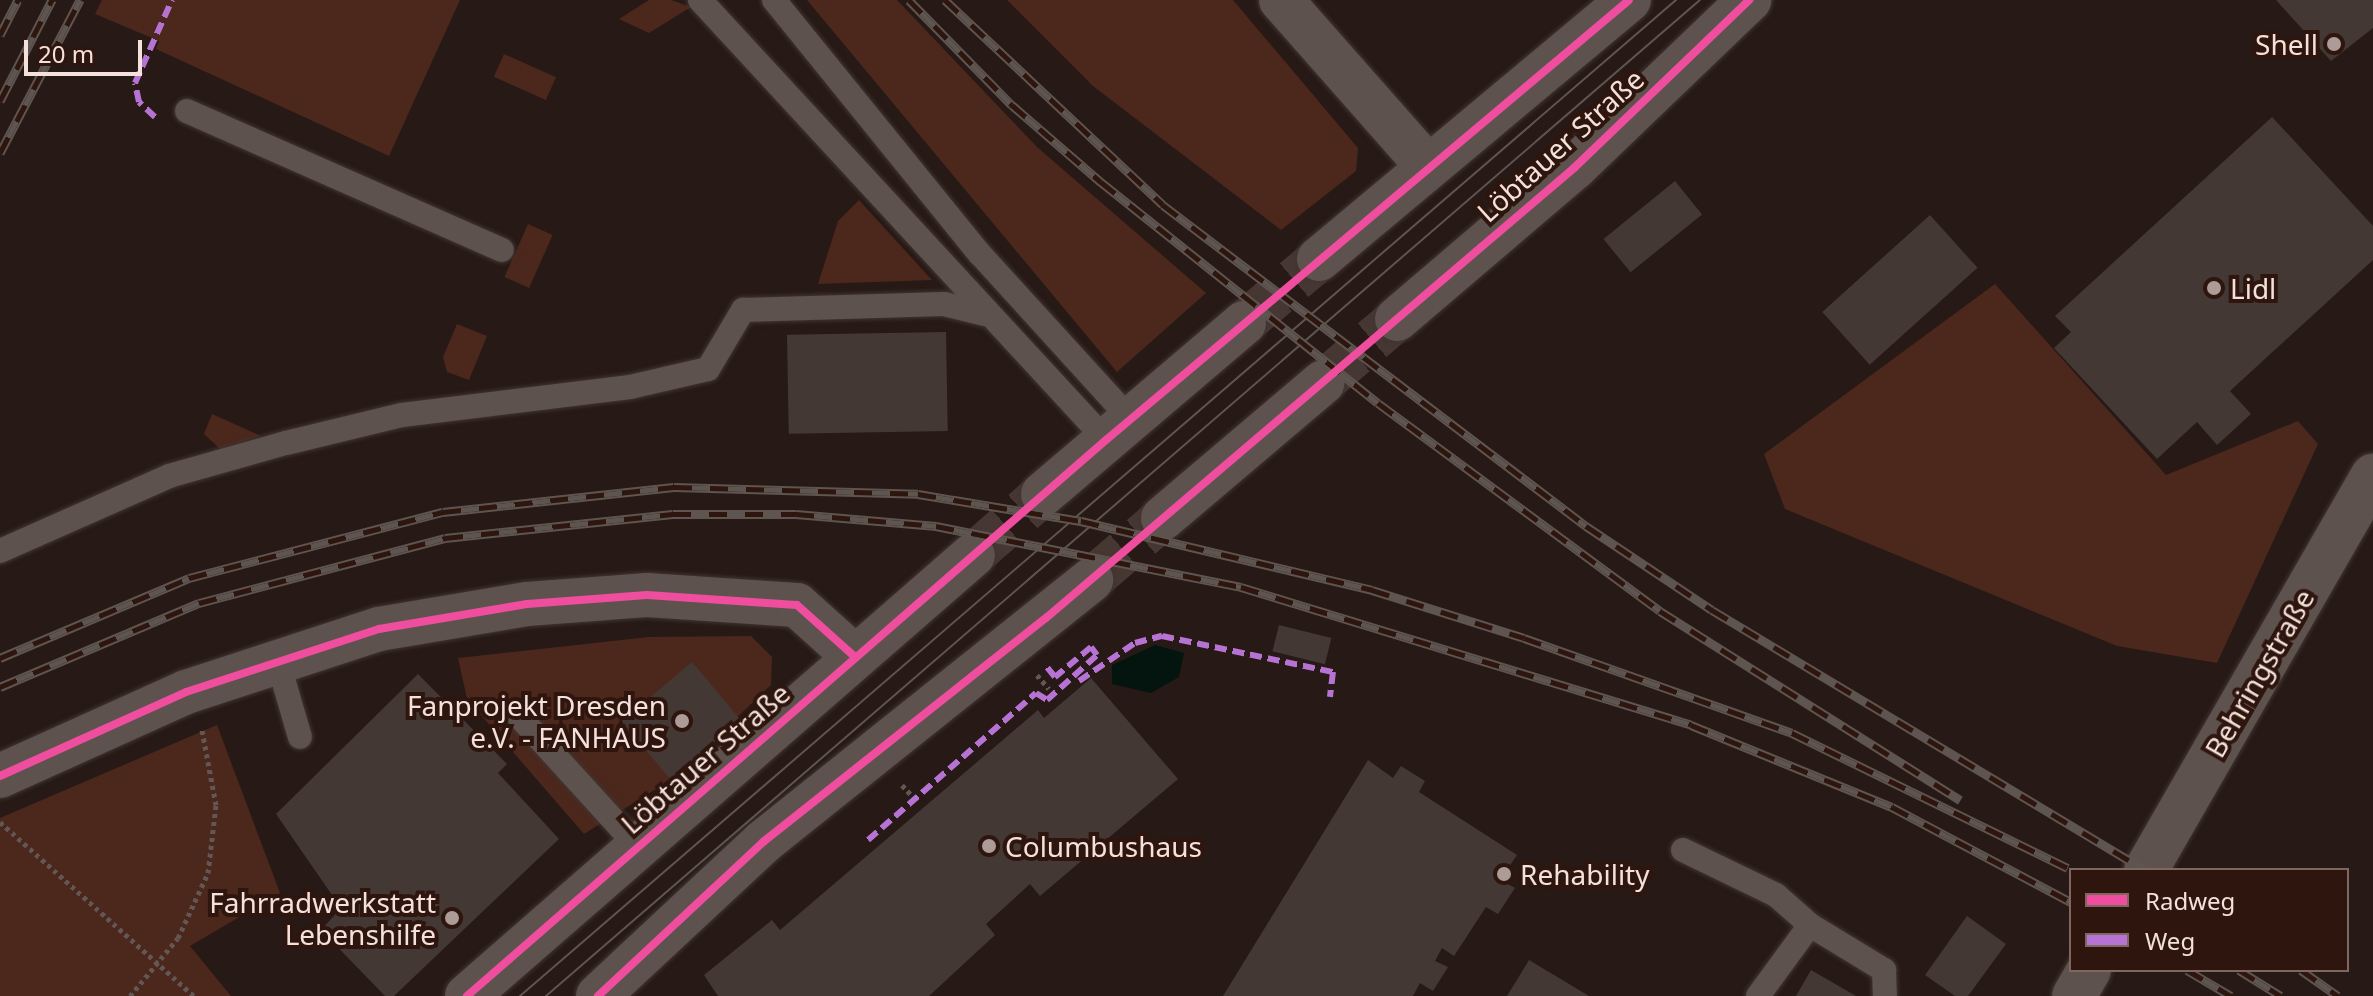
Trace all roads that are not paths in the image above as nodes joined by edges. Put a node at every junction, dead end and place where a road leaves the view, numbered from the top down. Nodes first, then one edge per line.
1 (700, 0) edge
2 (774, 0) edge
3 (1281, 0) edge
4 (1629, 0) edge
5 (1749, 0) edge
6 (187, 111) dead end
7 (1428, 167) junction
8 (502, 250) dead end
9 (1319, 259) tunnel mouth
10 (984, 314) junction
11 (1397, 319) tunnel mouth
12 (1244, 323) tunnel mouth
13 (1322, 383) tunnel mouth
14 (1118, 429) junction
15 (2373, 476) edge
16 (1043, 494) tunnel mouth
17 (1163, 518) tunnel mouth
18 (7, 543) edge
19 (973, 555) tunnel mouth
20 (1091, 580) tunnel mouth
21 (855, 657) junction
22 (278, 662) junction
23 (516, 713) dead end
24 (300, 737) dead end
25 (0, 776) edge
26 (638, 847) junction
27 (1683, 850) dead end
28 (2147, 868) edge
29 (1810, 925) junction
30 (2088, 972) edge
31 (485, 988) edge
32 (598, 996) edge
33 (1758, 996) edge
34 (1885, 996) edge
35 (2074, 996) edge

1 - 10 lane
2 - 14 lane
3 - 7 main road
4 - 7 main road
5 - 11 main road, Löbtauer Straße
6 - 8 lane
7 - 9 main road
10 - 14 lane
10 - 18 lane
12 - 14 main road
13 - 17 main road
14 - 16 main road
15 - 28 main road, Behringstraße
19 - 21 main road, Löbtauer Straße
20 - 32 main road
21 - 22 main road
21 - 26 main road, Löbtauer Straße
22 - 24 lane
22 - 25 main road
23 - 26 lane
26 - 31 main road, Löbtauer Straße
27 - 29 lane
29 - 33 lane
29 - 34 lane
30 - 35 main road

